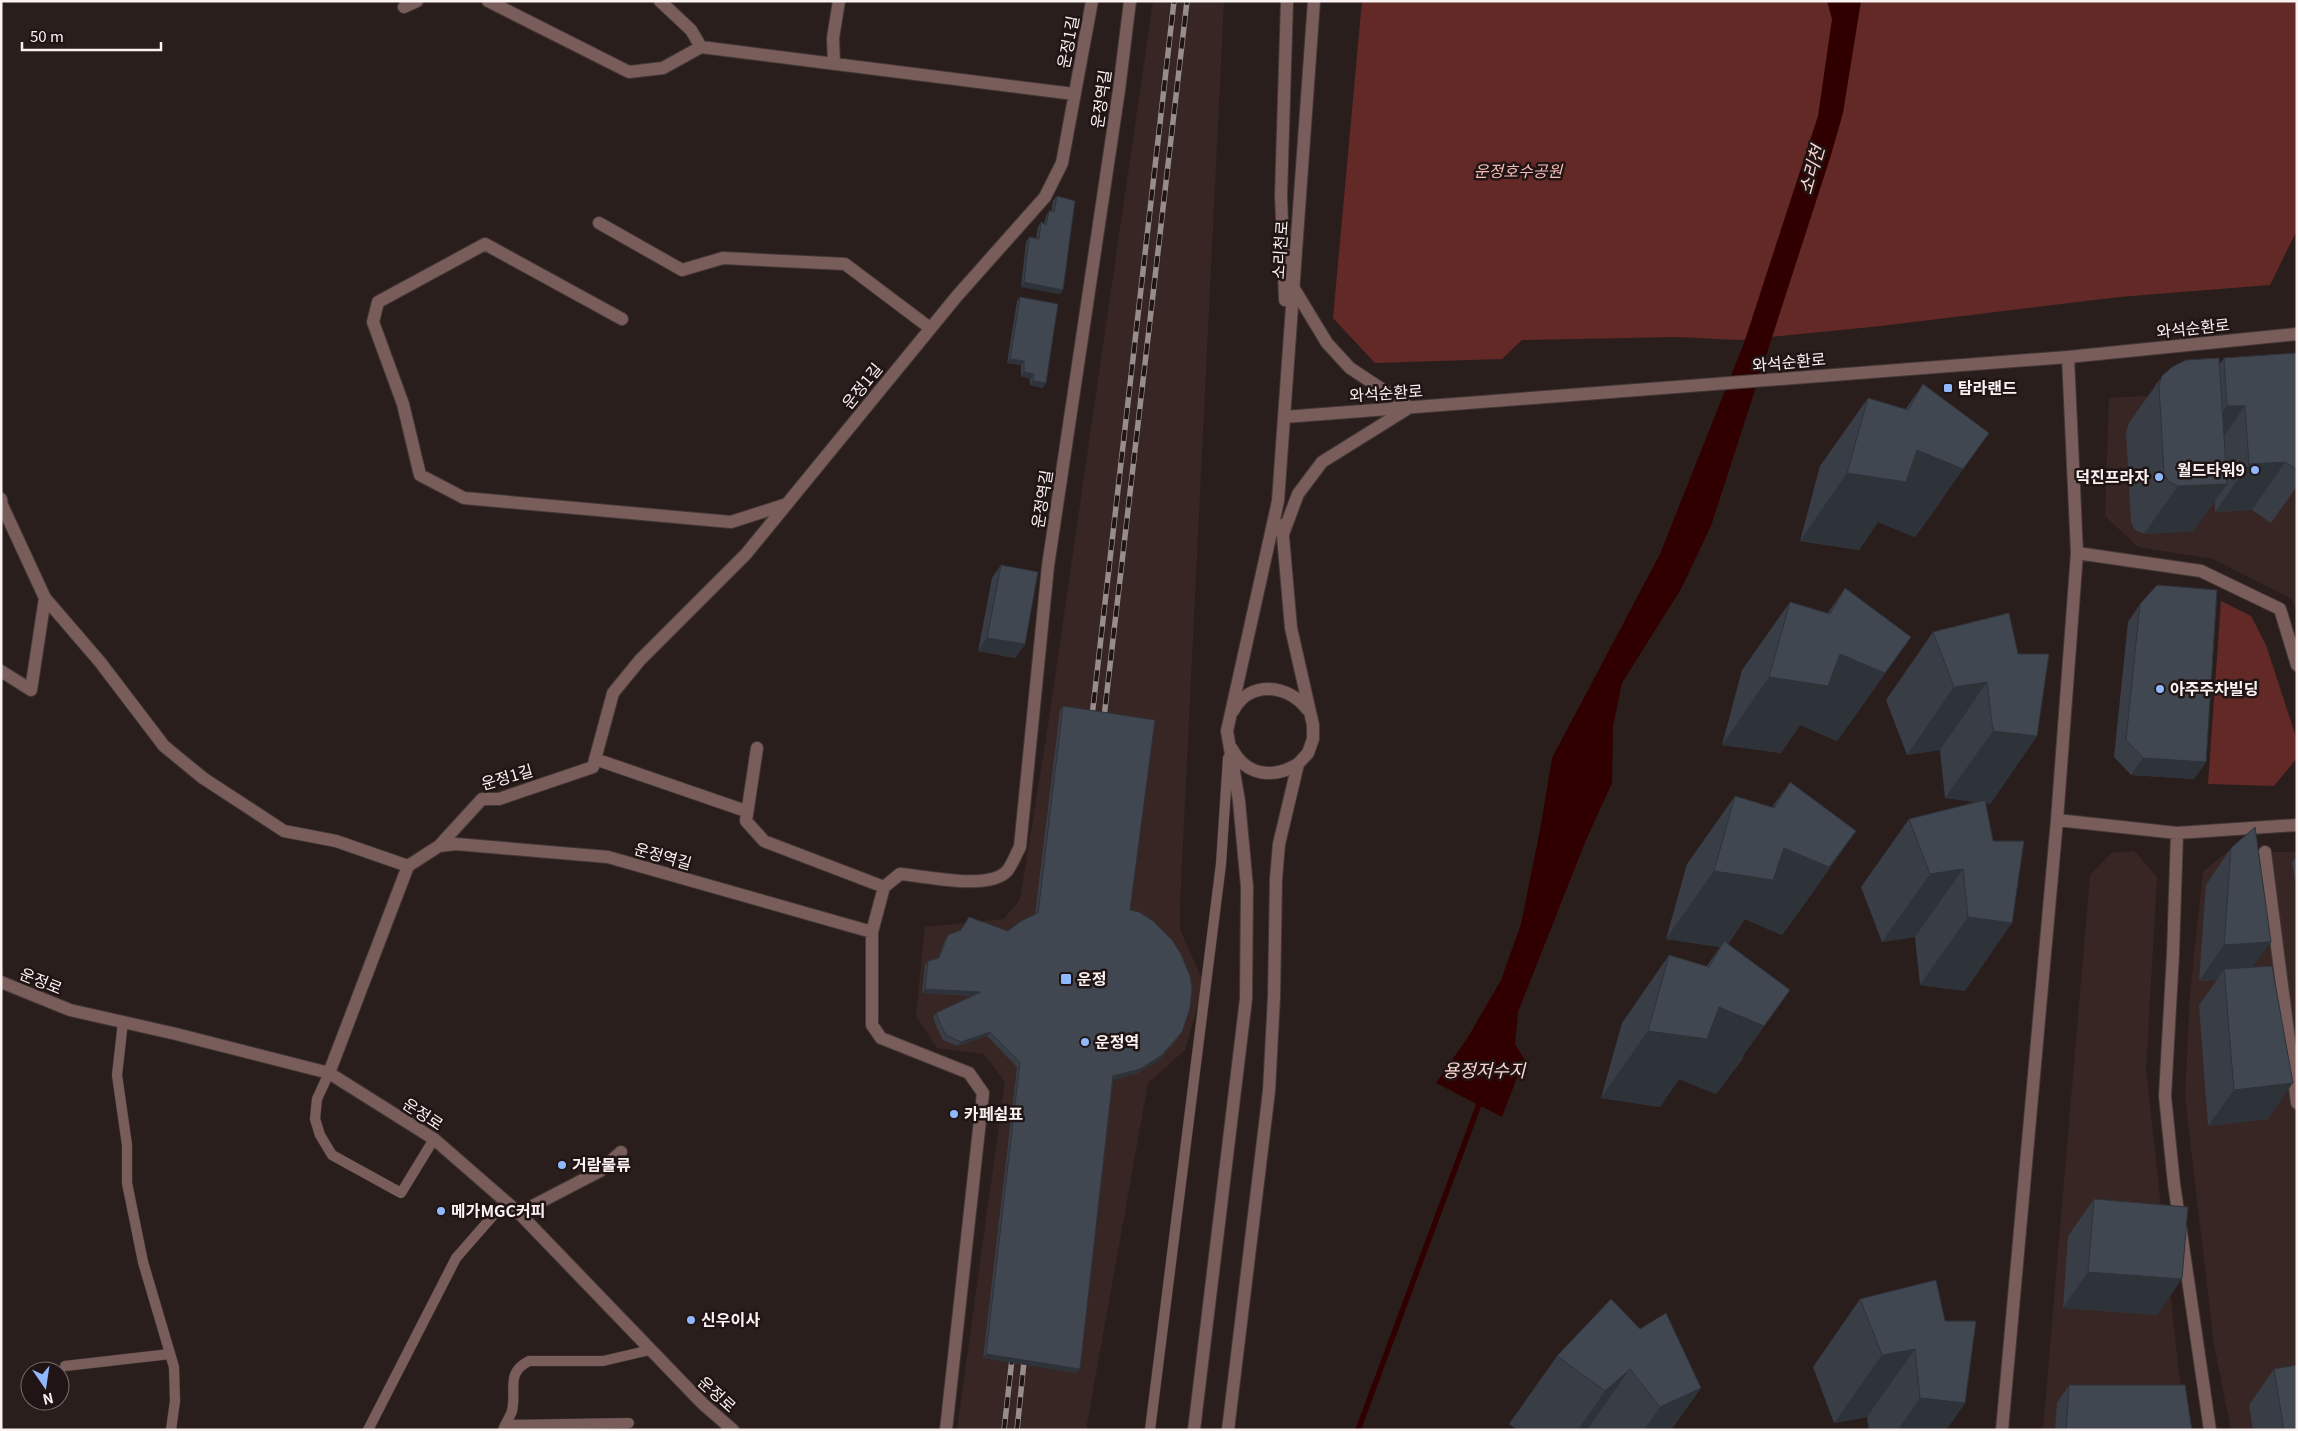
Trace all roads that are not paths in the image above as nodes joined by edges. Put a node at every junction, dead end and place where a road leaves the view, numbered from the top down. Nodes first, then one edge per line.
1 (416, 1) edge
2 (488, 1) edge
3 (660, 1) edge
4 (839, 1) edge
5 (1092, 1) edge
6 (1130, 1) edge
7 (1287, 1) edge
8 (1314, 1) edge
9 (404, 8) dead end
10 (701, 47) junction
11 (834, 63) junction
12 (1074, 94) junction
13 (600, 223) dead end
14 (1293, 287) junction
15 (622, 319) dead end
16 (930, 328) junction
17 (2297, 334) edge
18 (2068, 357) junction
19 (1288, 362) junction
20 (1409, 407) junction
21 (1284, 417) junction
22 (1, 499) edge
23 (1278, 501) junction
24 (787, 504) junction
25 (1283, 534) junction
26 (2077, 553) junction
27 (45, 598) junction
28 (2297, 665) edge
29 (1, 671) edge
30 (1308, 710) junction
31 (1229, 718) junction
32 (1229, 745) junction
33 (756, 748) dead end
34 (595, 759) junction
35 (1298, 764) junction
36 (746, 811) junction
37 (2058, 820) junction
38 (2297, 824) edge
39 (2177, 832) junction
40 (439, 846) junction
41 (2265, 852) dead end
42 (408, 866) junction
43 (884, 887) junction
44 (872, 932) junction
45 (1, 982) edge
46 (123, 1022) junction
47 (330, 1073) junction
48 (2297, 1103) edge
49 (434, 1139) junction
50 (621, 1152) dead end
51 (505, 1202) junction
52 (519, 1213) junction
53 (650, 1350) junction
54 (170, 1354) junction
55 (70, 1365) edge
56 (629, 1423) dead end
57 (504, 1427) edge
58 (172, 1430) edge
59 (368, 1430) edge
60 (734, 1430) edge
61 (946, 1430) edge
62 (1150, 1430) edge
63 (1194, 1430) edge
64 (1228, 1430) edge
65 (2002, 1430) edge
66 (2210, 1430) edge

1 - 9 street
2 - 10 street
3 - 10 street
4 - 11 street
5 - 12 street, 운정1길
6 - 43 street, 운정역길
7 - 19 street
8 - 14 street, 소리천로
10 - 11 street
11 - 12 street
12 - 16 street, 운정1길
13 - 16 street
14 - 19 street, 소리천로
14 - 20 street
15 - 24 street
16 - 24 street, 운정1길
17 - 18 street, 와석순환로
18 - 20 street, 와석순환로
18 - 26 street
19 - 21 street, 소리천로
20 - 21 street, 와석순환로
20 - 25 street
21 - 23 street, 소리천로
22 - 27 street
23 - 25 street
23 - 31 street
24 - 34 street, 운정1길
25 - 30 street
26 - 28 street
26 - 37 street
27 - 29 street
27 - 42 street
30 - 31 street
30 - 35 street
31 - 32 street
32 - 35 street
32 - 62 lane
32 - 63 street
33 - 36 street
34 - 36 street
34 - 40 street, 운정1길
35 - 64 street
36 - 43 street
37 - 39 street
37 - 65 street
38 - 39 street
39 - 66 street
40 - 42 street
40 - 44 street, 운정역길
41 - 48 street
42 - 47 street
43 - 44 street
44 - 61 street
45 - 46 street, 운정로
46 - 47 street, 운정로
46 - 54 lane
47 - 49 street, 운정로
47 - 49 lane
49 - 51 street, 운정로
50 - 52 street
51 - 52 street, 운정로
51 - 59 lane
52 - 53 street, 운정로
53 - 57 lane
53 - 60 street, 운정로
54 - 55 lane
54 - 58 lane
56 - 57 lane

